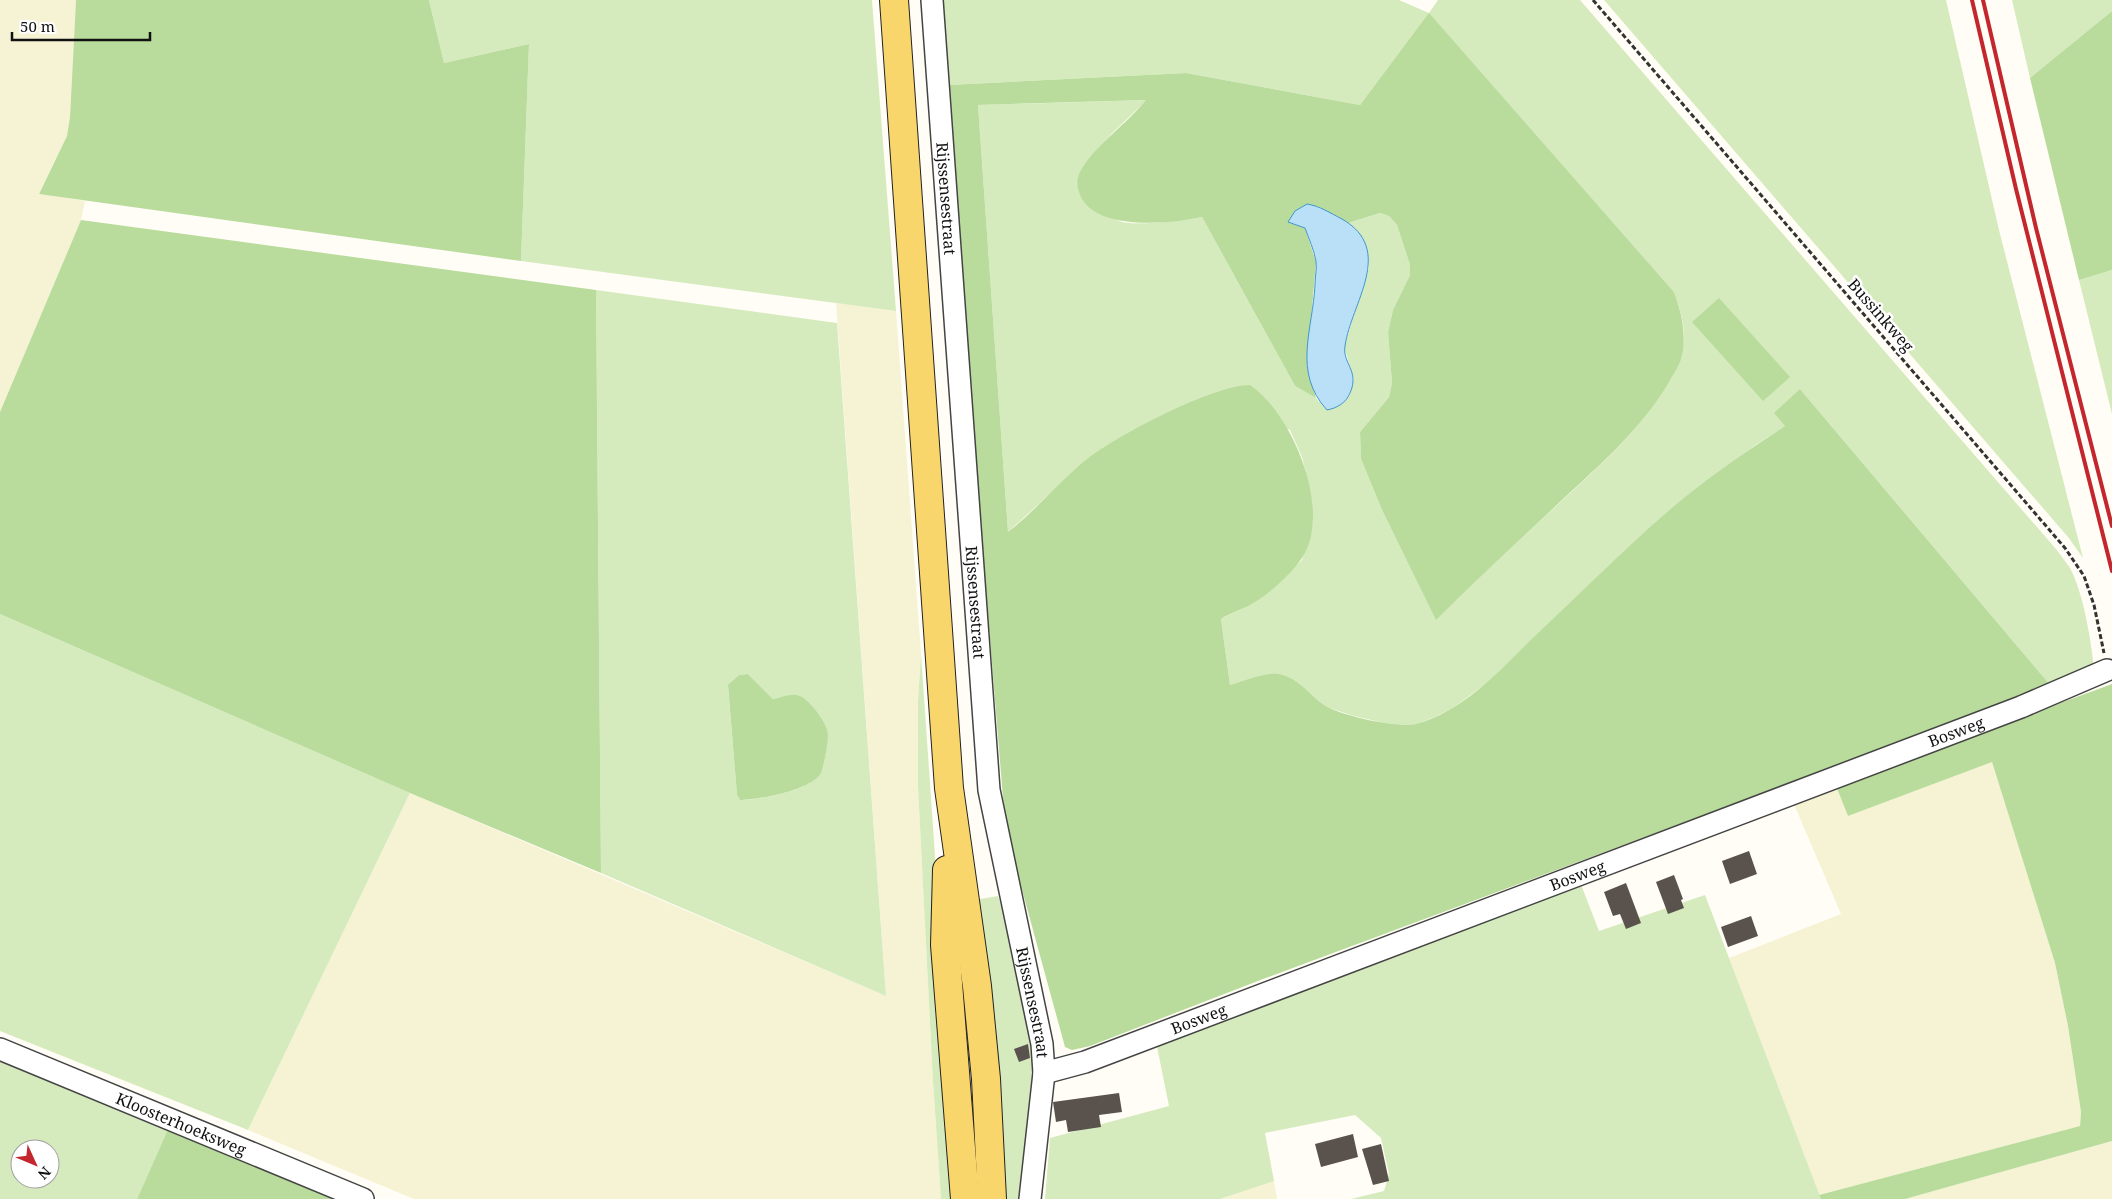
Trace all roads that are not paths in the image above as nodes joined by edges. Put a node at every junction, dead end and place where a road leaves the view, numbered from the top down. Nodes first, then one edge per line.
1 (894, 0) edge
2 (932, 0) edge
3 (2108, 670) road end
4 (949, 788) junction
5 (0, 1049) edge
6 (1044, 1073) junction
7 (362, 1199) edge
8 (965, 1199) edge
9 (992, 1199) edge
10 (1030, 1199) edge

1 - 4 main road
2 - 6 street, Rijssensestraat
3 - 6 street, Bosweg
4 - 8 main road
4 - 9 main road
5 - 7 street, Kloosterhoeksweg
6 - 10 street, Rijssensestraat

